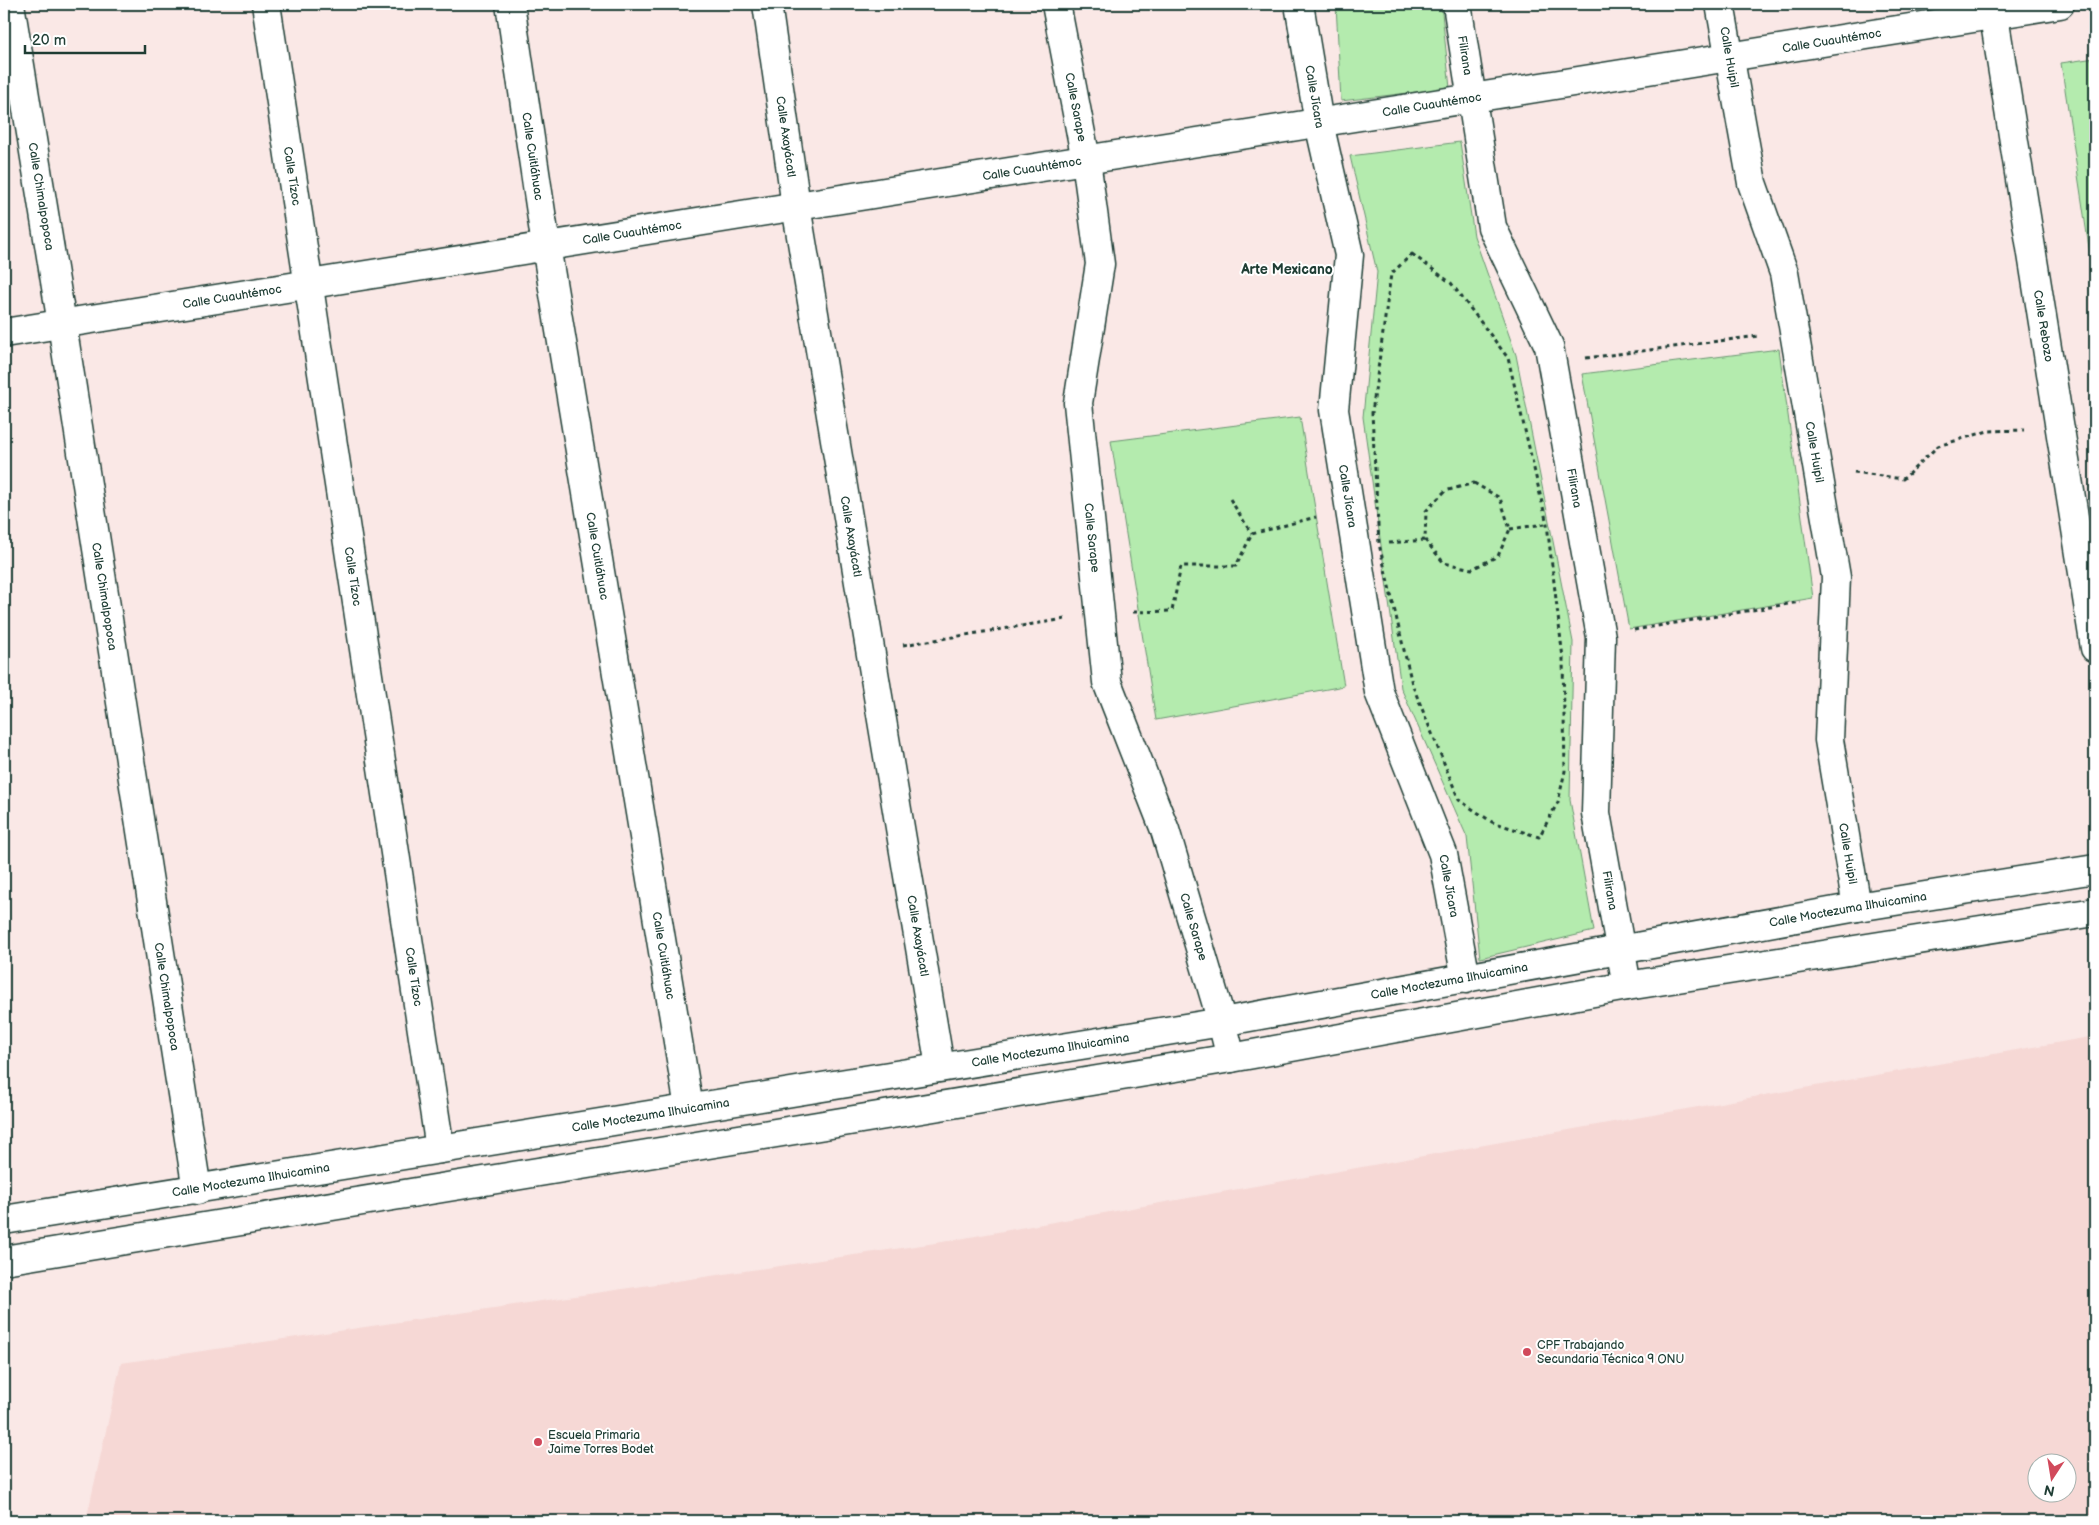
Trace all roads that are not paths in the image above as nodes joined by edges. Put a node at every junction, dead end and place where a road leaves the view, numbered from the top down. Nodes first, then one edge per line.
1 (10, 4) edge
2 (266, 4) edge
3 (510, 4) edge
4 (767, 4) edge
5 (1056, 4) edge
6 (1299, 4) edge
7 (1457, 4) edge
8 (1720, 4) edge
9 (2060, 4) edge
10 (1993, 9) edge
11 (1728, 58) junction
12 (1473, 98) junction
13 (1319, 123) junction
14 (1086, 160) junction
15 (796, 206) junction
16 (546, 246) junction
17 (309, 284) junction
18 (62, 324) junction
19 (4, 333) edge
20 (2095, 648) edge
21 (2095, 869) edge
22 (1856, 907) junction
23 (2095, 912) edge
24 (1620, 949) junction
25 (1466, 979) junction
26 (1627, 986) junction
27 (1222, 1022) junction
28 (1231, 1058) junction
29 (940, 1067) junction
30 (689, 1108) junction
31 (440, 1149) junction
32 (197, 1190) junction
33 (4, 1220) edge
34 (4, 1260) edge

1 - 18 street, Calle Chimalpopoca
2 - 17 street, Calle Tízoc
3 - 16 street, Calle Cuitláhuac
4 - 15 street, Calle Axayácatl
5 - 14 street, Calle Sarape
6 - 13 street, Calle Jícara
7 - 12 street, Filirana
8 - 11 street, Calle Huipil
9 - 10 street, Calle Cuauhtémoc
10 - 11 street, Calle Cuauhtémoc
10 - 20 street, Calle Rebozo
11 - 12 street, Calle Cuauhtémoc
11 - 22 street, Calle Huipil
12 - 13 street, Calle Cuauhtémoc
12 - 24 street, Filirana
13 - 14 street, Calle Cuauhtémoc
13 - 25 street, Calle Jícara
14 - 15 street, Calle Cuauhtémoc
14 - 27 street, Calle Sarape
15 - 16 street, Calle Cuauhtémoc
15 - 29 street, Calle Axayácatl
16 - 17 street, Calle Cuauhtémoc
16 - 30 street, Calle Cuitláhuac
17 - 18 street, Calle Cuauhtémoc
17 - 31 street, Calle Tízoc
18 - 19 street, Calle Cuauhtémoc
18 - 32 street, Calle Chimalpopoca
21 - 22 street, Calle Moctezuma Ilhuicamina
22 - 24 street, Calle Moctezuma Ilhuicamina
23 - 26 street
24 - 25 street, Calle Moctezuma Ilhuicamina
24 - 26 street, Filirana
25 - 27 street, Calle Moctezuma Ilhuicamina
26 - 28 street
27 - 28 street, Calle Sarape
27 - 29 street, Calle Moctezuma Ilhuicamina
28 - 34 street
29 - 30 street, Calle Moctezuma Ilhuicamina
30 - 31 street, Calle Moctezuma Ilhuicamina
31 - 32 street, Calle Moctezuma Ilhuicamina
32 - 33 street, Calle Moctezuma Ilhuicamina

